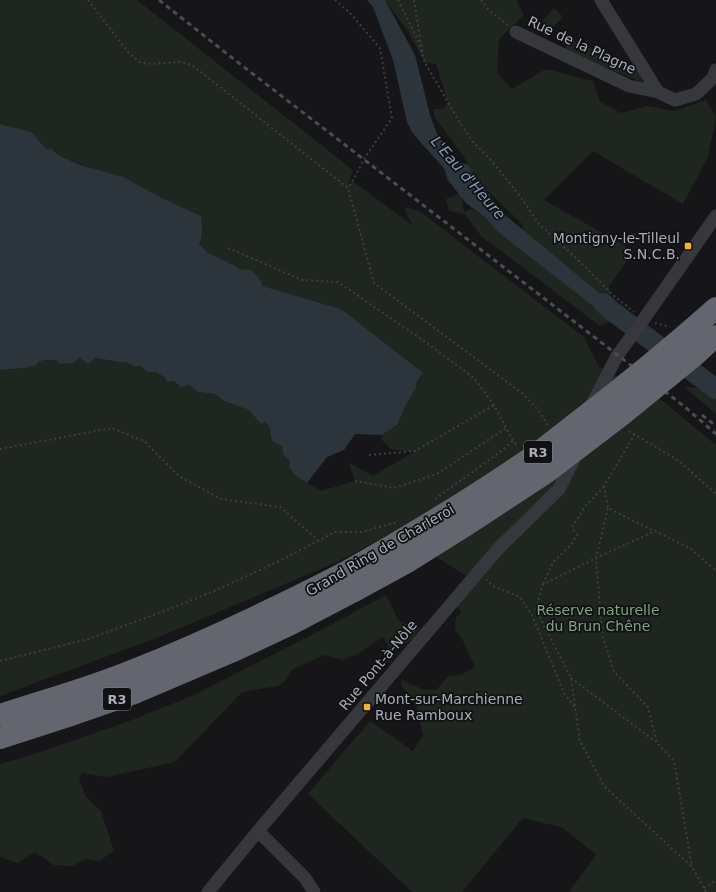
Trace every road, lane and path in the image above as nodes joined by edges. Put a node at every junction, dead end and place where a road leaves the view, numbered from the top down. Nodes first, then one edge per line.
1 (88, 0) edge
2 (335, 0) edge
3 (398, 0) edge
4 (414, 0) edge
5 (481, 0) edge
6 (601, 0) edge
7 (516, 32) joint
8 (425, 63) junction
9 (716, 70) edge
10 (658, 92) junction
11 (348, 188) junction
12 (716, 216) edge
13 (228, 248) dead end
14 (716, 308) edge
15 (642, 322) junction
16 (716, 336) edge
17 (494, 405) junction
18 (549, 426) dead end
19 (506, 428) junction
20 (628, 430) dead end
21 (635, 434) junction
22 (513, 441) junction
23 (520, 448) dead end
24 (0, 449) edge
25 (369, 455) dead end
26 (356, 481) dead end
27 (604, 486) junction
28 (716, 494) edge
29 (435, 499) dead end
30 (608, 508) junction
31 (398, 522) dead end
32 (655, 532) junction
33 (319, 541) junction
34 (596, 558) junction
35 (478, 571) junction
36 (716, 571) edge
37 (349, 582) junction
38 (542, 585) junction
39 (0, 661) edge
40 (571, 678) junction
41 (575, 709) junction
42 (0, 715) edge
43 (0, 738) edge
44 (657, 743) junction
45 (258, 831) junction
46 (692, 867) junction
47 (716, 881) edge
48 (704, 888) junction
49 (208, 892) edge
50 (314, 892) edge
51 (706, 892) edge

1 - 11 path
2 - 11 path
3 - 8 path
4 - 8 path
5 - 7 path, Rue de la Plagne
6 - 10 street, Rue de la Plagne
7 - 10 street, Rue de la Plagne
8 - 15 path
9 - 10 street, Rue de la Plagne
11 - 18 path
12 - 15 street, Rue Pont-à-Nôle
13 - 17 path
14 - 37 highway, Grand Ring de Charleroi / R3, bridge
15 - 35 street, Rue Pont-à-Nôle
16 - 37 highway, Grand Ring de Charleroi / R3, bridge
17 - 19 path
17 - 25 path
19 - 22 path
19 - 26 path
20 - 21 path
21 - 27 path
21 - 28 path
22 - 23 path
22 - 29 path
24 - 33 path
27 - 30 path
27 - 38 path
30 - 32 path
30 - 34 path
31 - 33 path
32 - 34 path
32 - 36 path
33 - 39 path
34 - 38 path
34 - 44 path
35 - 41 path
35 - 45 street, Rue Pont-à-Nôle
37 - 42 highway, Grand Ring de Charleroi / R3
37 - 43 highway, Grand Ring de Charleroi / R3
38 - 40 path
40 - 41 path
40 - 44 path
41 - 46 path
44 - 46 path
45 - 49 street, Rue Pont-à-Nôle
45 - 50 street
46 - 48 path
47 - 48 path
48 - 51 path

